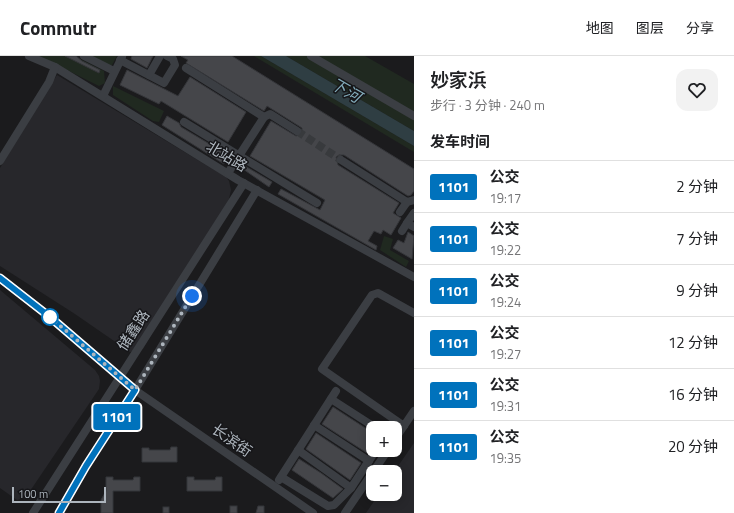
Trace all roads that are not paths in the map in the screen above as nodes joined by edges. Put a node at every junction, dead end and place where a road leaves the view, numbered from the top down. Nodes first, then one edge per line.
1 (29, 56) edge
2 (84, 56) edge
3 (160, 56) edge
4 (167, 56) edge
5 (311, 56) edge
6 (121, 58) edge
7 (55, 67) junction
8 (186, 68) dead end
9 (114, 71) junction
10 (149, 75) junction
11 (103, 96) junction
12 (414, 116) edge
13 (264, 117) junction
14 (184, 122) dead end
15 (297, 131) tunnel mouth
16 (240, 155) junction
17 (341, 160) tunnel mouth
18 (0, 161) edge
19 (228, 173) junction
20 (244, 183) junction
21 (257, 190) junction
22 (411, 201) edge
23 (317, 203) dead end
24 (400, 212) dead end
25 (414, 213) edge
26 (411, 225) edge
27 (402, 231) dead end
28 (413, 274) edge
29 (0, 278) edge
30 (414, 313) edge
31 (119, 377) junction
32 (135, 390) junction
33 (336, 391) dead end
34 (331, 399) junction
35 (414, 411) edge
36 (366, 422) edge
37 (314, 425) junction
38 (404, 426) junction
39 (402, 429) edge
40 (298, 450) junction
41 (372, 457) edge
42 (383, 457) edge
43 (369, 461) junction
44 (281, 477) junction
45 (275, 487) junction
46 (351, 488) junction
47 (32, 513) edge
48 (59, 513) edge
49 (313, 513) edge
50 (345, 513) edge

1 - 7 street, 北站路
2 - 9 street
3 - 10 street
4 - 10 street
5 - 12 street
6 - 9 street
6 - 10 street
7 - 11 street, 北站路
7 - 18 street
8 - 13 street
9 - 11 street
11 - 19 street, 北站路
13 - 15 street
13 - 16 street
14 - 16 street
16 - 19 street
16 - 23 street
17 - 22 street
19 - 20 street, 北站路
20 - 21 street, 北站路
20 - 31 street, 储鑫路
21 - 28 street, 北站路
21 - 32 street
22 - 24 street
25 - 26 street
26 - 27 street
29 - 31 street, 长滨街
30 - 38 street
31 - 32 street, 长滨街
31 - 47 street, 储鑫路
32 - 45 street, 长滨街
32 - 48 street
33 - 34 street
34 - 36 street
34 - 37 street
35 - 38 street
37 - 40 street
37 - 43 street
38 - 39 street
40 - 44 street
40 - 46 street
41 - 43 street
42 - 50 street
43 - 46 street
44 - 45 street
44 - 46 street
45 - 49 street, 长滨街

